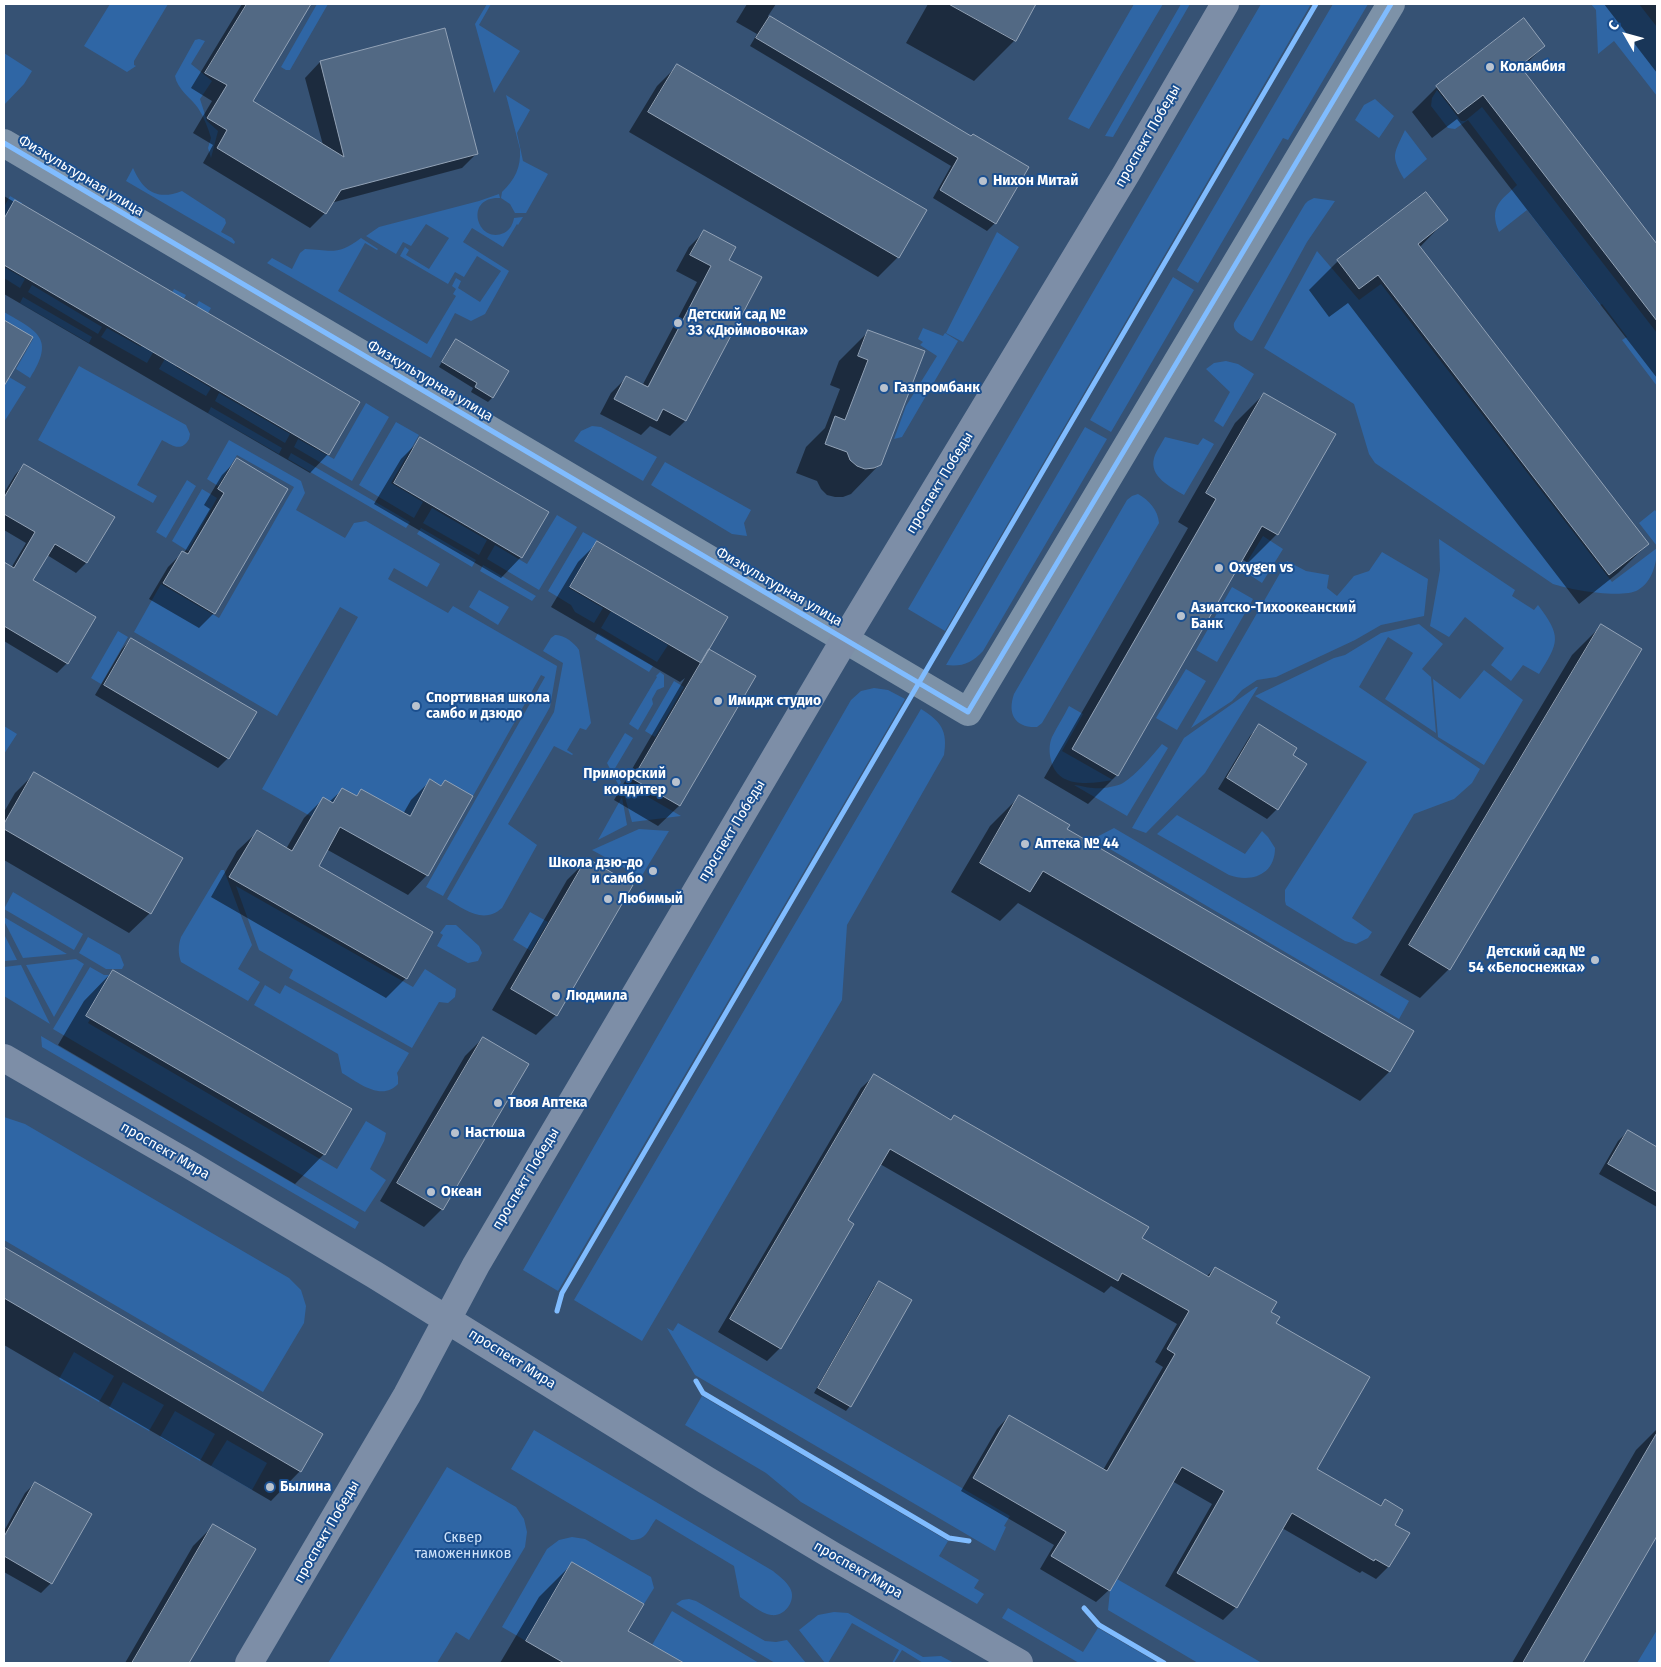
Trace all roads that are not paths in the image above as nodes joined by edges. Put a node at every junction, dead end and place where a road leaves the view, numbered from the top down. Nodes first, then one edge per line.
1 (1225, 4) edge
2 (1391, 4) edge
3 (4, 143) edge
4 (845, 639) junction
5 (4, 1058) edge
6 (447, 1320) junction
7 (250, 1663) edge
8 (1018, 1663) edge

1 - 4 main road, проспект Победы
2 - 4 street, Физкультурная улица
3 - 4 street, Физкультурная улица
4 - 6 main road, проспект Победы
5 - 6 main road, проспект Мира
6 - 7 main road, проспект Победы
6 - 8 main road, проспект Мира

